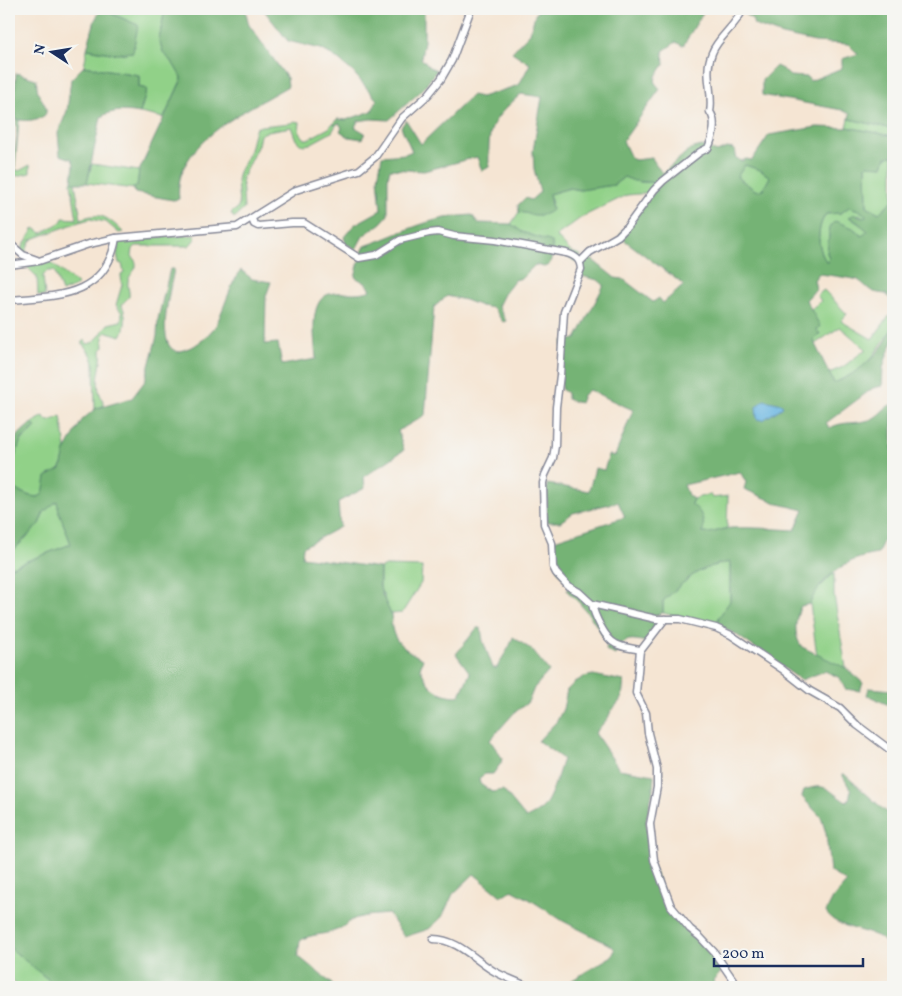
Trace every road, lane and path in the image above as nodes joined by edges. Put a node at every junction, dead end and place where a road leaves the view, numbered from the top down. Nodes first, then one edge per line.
1 (471, 9) edge
2 (743, 9) edge
3 (252, 219) junction
4 (116, 238) junction
5 (9, 243) edge
6 (39, 261) junction
7 (580, 262) junction
8 (9, 265) edge
9 (9, 300) edge
10 (592, 604) junction
11 (656, 619) junction
12 (665, 619) junction
13 (657, 629) junction
14 (640, 650) junction
15 (893, 752) edge
16 (433, 938) dead end
17 (528, 987) edge
18 (738, 987) edge

1 - 3 street
2 - 7 street
3 - 4 street
3 - 7 street
4 - 6 street
4 - 9 street
5 - 6 street
6 - 8 street
7 - 10 street
10 - 11 street
10 - 14 street
11 - 12 street
11 - 13 street
12 - 13 street
12 - 15 street
13 - 14 street
14 - 18 street
16 - 17 street

